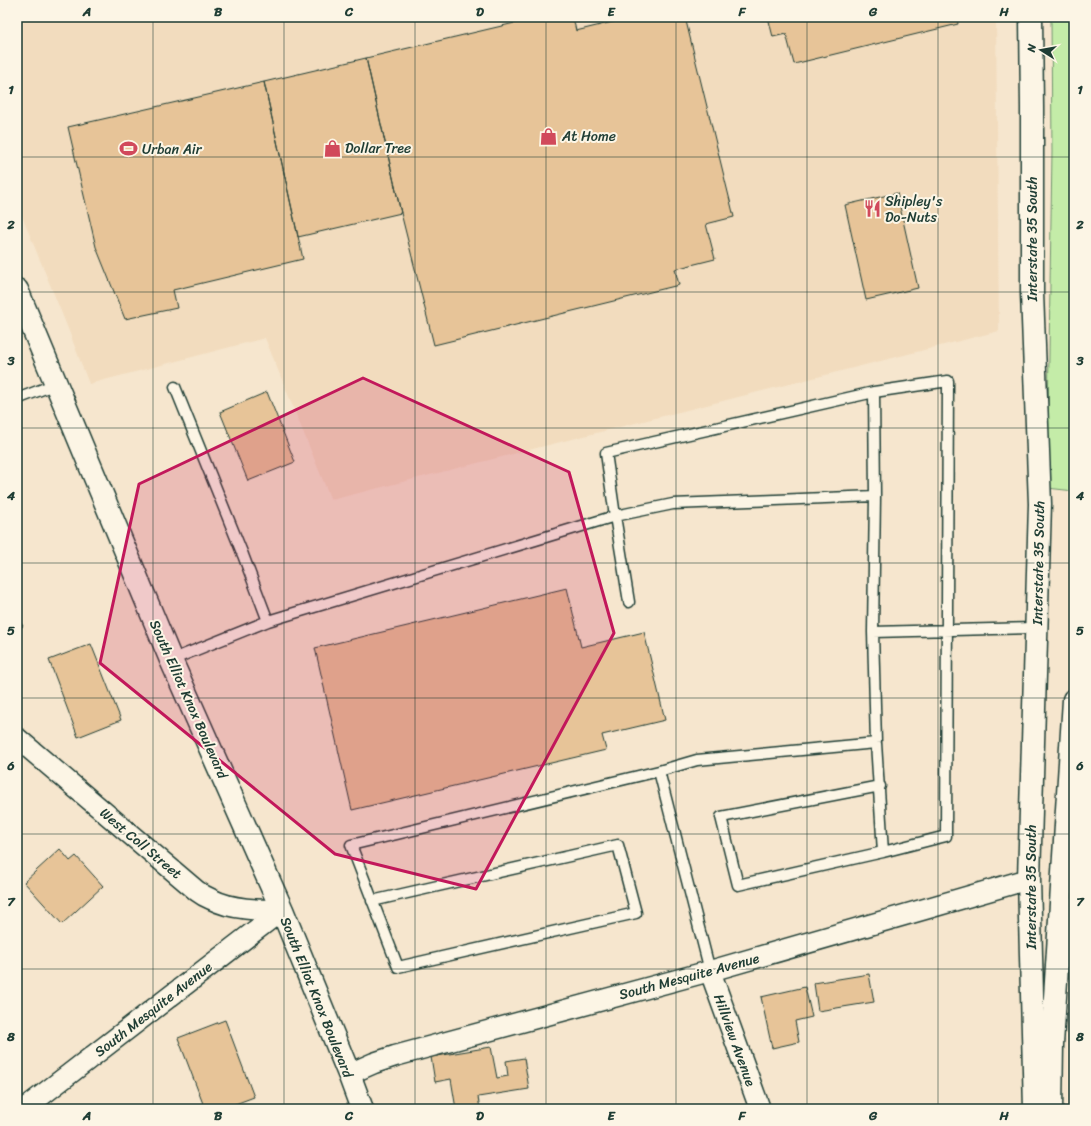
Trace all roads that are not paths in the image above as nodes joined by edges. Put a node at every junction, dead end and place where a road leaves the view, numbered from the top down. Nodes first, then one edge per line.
1 (1030, 17) edge
2 (17, 290) edge
3 (56, 384) junction
4 (175, 387) dead end
5 (874, 392) junction
6 (17, 399) edge
7 (875, 496) junction
8 (615, 516) junction
9 (629, 602) dead end
10 (268, 621) junction
11 (1036, 628) junction
12 (947, 631) junction
13 (873, 632) junction
14 (171, 660) junction
15 (1074, 700) edge
16 (17, 738) edge
17 (876, 743) junction
18 (659, 771) junction
19 (880, 786) junction
20 (883, 852) junction
21 (1029, 879) junction
22 (372, 901) junction
23 (282, 910) junction
24 (710, 971) junction
25 (349, 1074) junction
26 (24, 1109) edge
27 (362, 1109) edge
28 (760, 1109) edge
29 (1035, 1109) edge
30 (1051, 1109) edge

1 - 11 main road, Interstate 35 South
2 - 3 main road, South Elliot Knox Boulevard
3 - 6 lane
3 - 14 main road, South Elliot Knox Boulevard
4 - 10 lane
5 - 7 lane
5 - 8 lane
5 - 12 lane
7 - 8 lane
7 - 13 lane
8 - 9 lane
8 - 10 lane
10 - 14 lane
11 - 12 lane
11 - 21 main road, Interstate 35 South
12 - 13 lane
12 - 20 lane
13 - 17 lane
14 - 23 main road, South Elliot Knox Boulevard
15 - 30 main road
16 - 23 street, West Coll Street
17 - 18 lane
17 - 19 lane
18 - 22 lane
18 - 24 lane
19 - 20 lane
19 - 20 lane
21 - 24 street, South Mesquite Avenue
21 - 29 main road, Interstate 35 South
22 - 22 lane
23 - 25 main road, South Elliot Knox Boulevard
23 - 26 street, South Mesquite Avenue
24 - 25 street, South Mesquite Avenue
24 - 28 street, Hillview Avenue
25 - 27 main road, South Elliot Knox Boulevard

